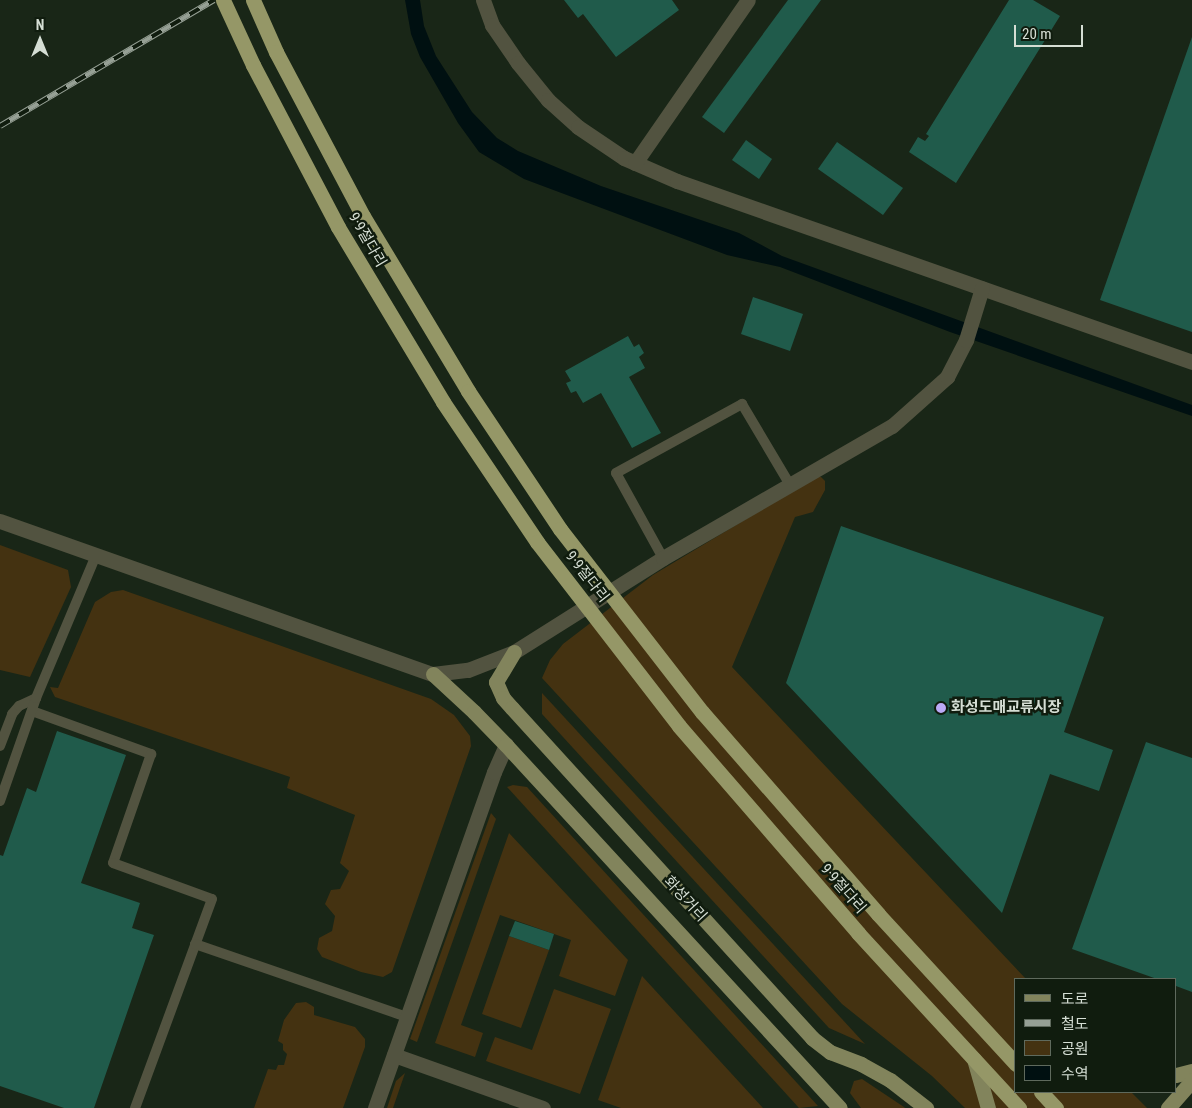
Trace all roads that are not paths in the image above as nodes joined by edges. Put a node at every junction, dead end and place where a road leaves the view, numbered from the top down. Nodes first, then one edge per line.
1 (223, 0) edge
2 (253, 0) edge
3 (483, 0) edge
4 (748, 0) edge
5 (635, 163) junction
6 (982, 288) junction
7 (1192, 362) edge
8 (790, 485) junction
9 (0, 521) edge
10 (96, 556) junction
11 (663, 558) junction
12 (514, 652) junction
13 (433, 674) junction
14 (36, 698) junction
15 (32, 711) junction
16 (506, 745) junction
17 (0, 746) edge
18 (0, 801) edge
19 (195, 944) junction
20 (408, 1017) junction
21 (996, 1042) junction
22 (1014, 1051) edge
23 (394, 1055) junction
24 (974, 1059) junction
25 (1014, 1062) edge
26 (1192, 1071) edge
27 (1177, 1075) edge
28 (1192, 1080) edge
29 (1042, 1093) edge
30 (135, 1108) edge
31 (375, 1108) edge
32 (543, 1108) edge
33 (840, 1108) edge
34 (926, 1108) edge
35 (988, 1108) edge
36 (1019, 1108) edge
37 (1056, 1108) edge
38 (1168, 1108) edge

1 - 24 highway, 9·9절다리
2 - 21 highway, 9·9절다리
3 - 5 street
4 - 5 street
5 - 6 street
6 - 7 street
6 - 8 street
8 - 11 street
8 - 11 lane
9 - 10 street
10 - 13 street
10 - 14 lane
11 - 12 street
12 - 13 street
12 - 34 main road, 화성거리
13 - 16 main road, 화성거리
14 - 15 lane
14 - 17 lane
15 - 18 lane
15 - 19 lane
16 - 20 street
16 - 33 main road, 화성거리
19 - 20 lane
19 - 30 lane
20 - 23 street
21 - 22 main road
21 - 25 highway, 9·9절다리
23 - 31 street
23 - 32 street
24 - 35 main road
24 - 36 highway, 9·9절다리
26 - 27 main road
28 - 38 main road
29 - 37 highway

